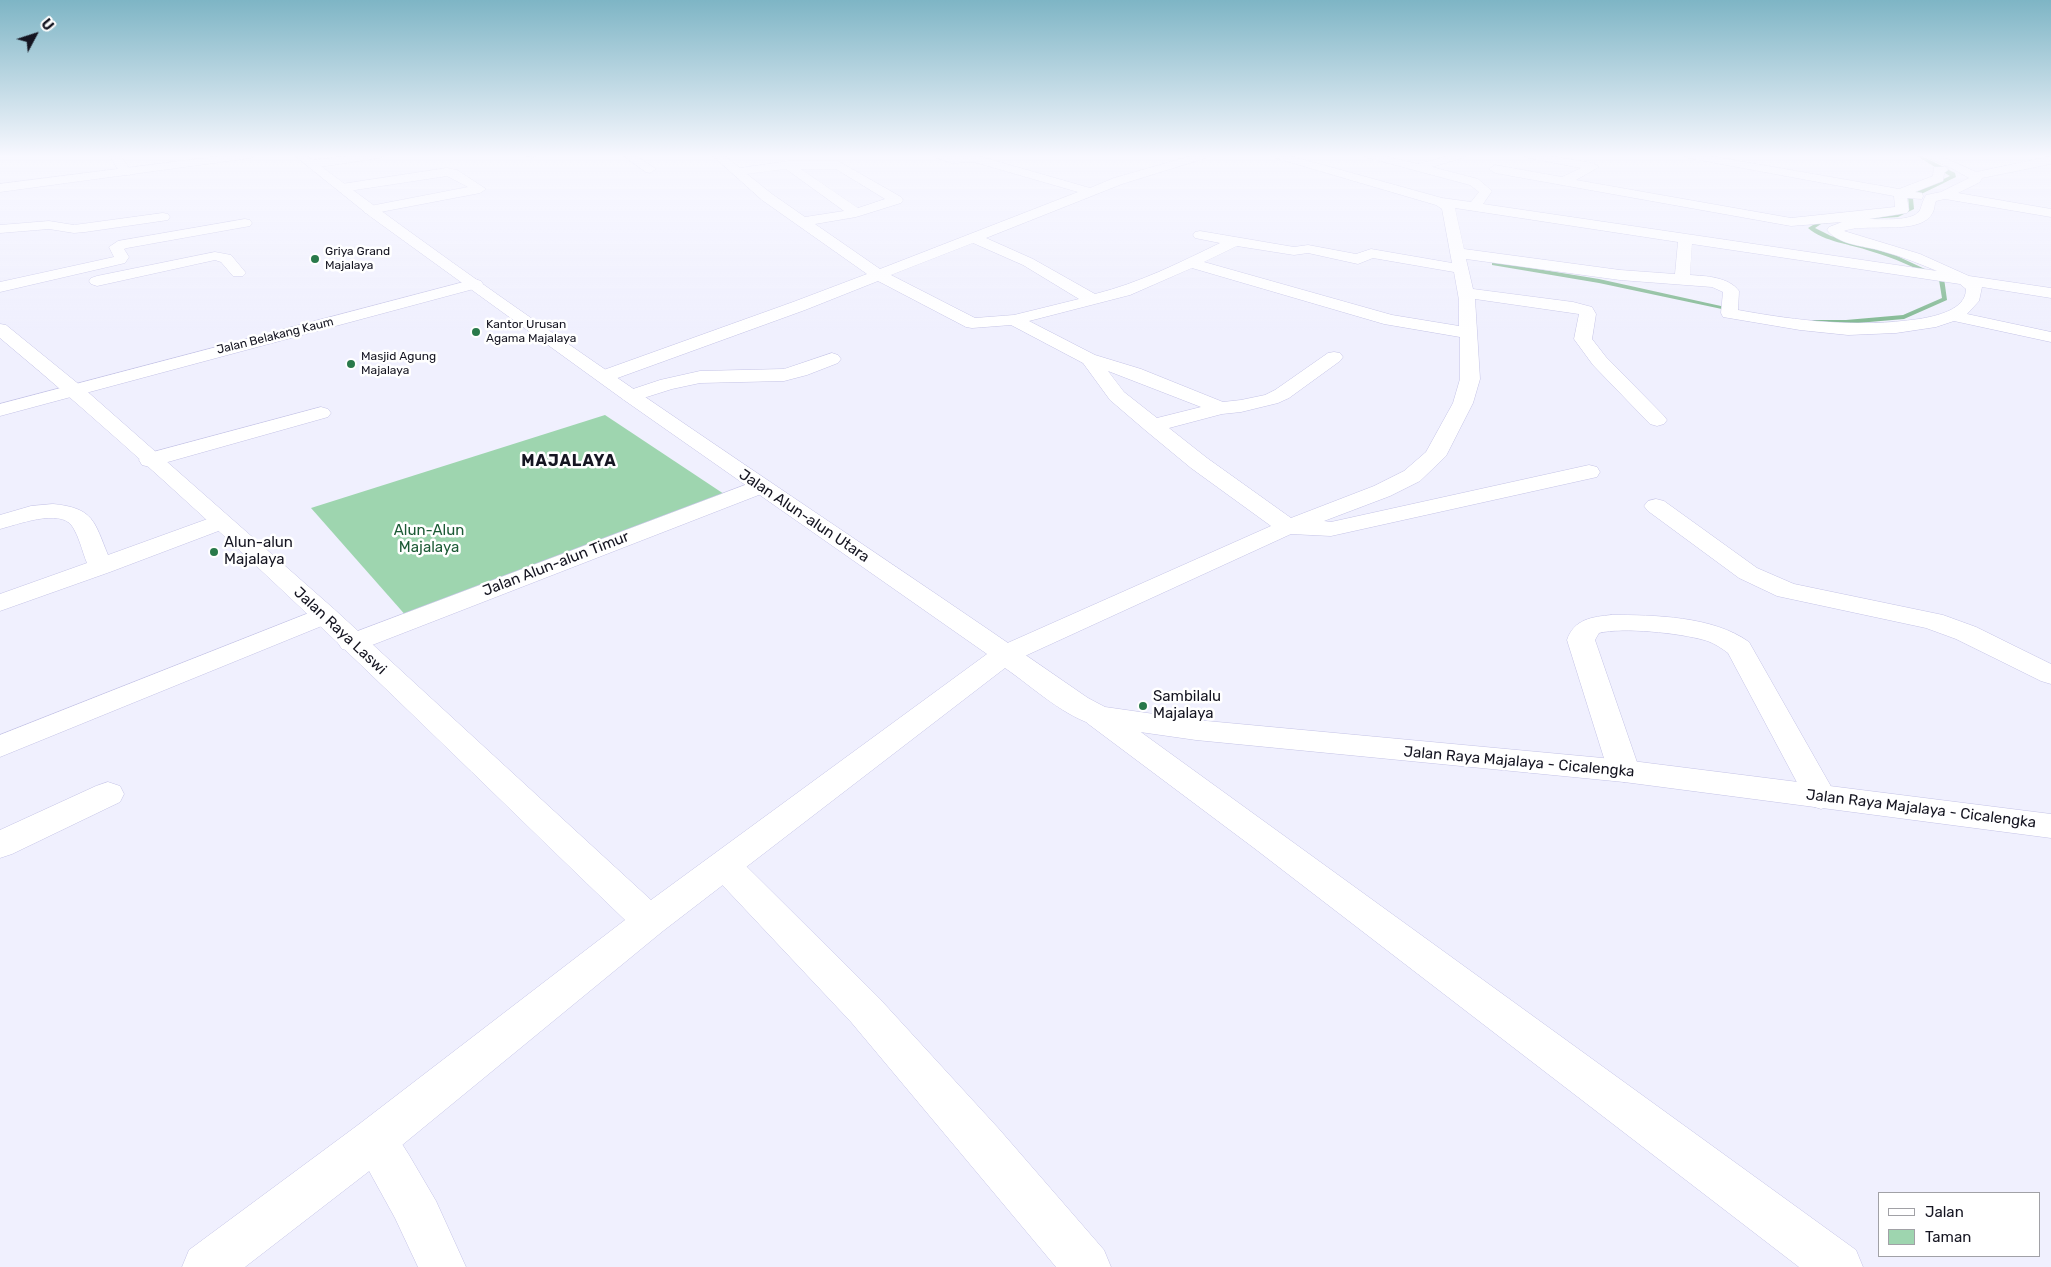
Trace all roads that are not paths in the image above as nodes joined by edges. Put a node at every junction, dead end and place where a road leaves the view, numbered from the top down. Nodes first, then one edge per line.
1 (376, 214) edge
2 (791, 214) edge
3 (849, 214) edge
4 (1035, 214) edge
5 (1449, 214) edge
6 (1528, 214) edge
7 (1747, 214) edge
8 (1877, 214) edge
9 (1925, 214) edge
10 (163, 217) dead end
11 (801, 222) junction
12 (244, 223) dead end
13 (0, 229) edge
14 (1200, 235) dead end
15 (974, 238) junction
16 (1685, 238) junction
17 (1237, 240) junction
18 (1460, 261) junction
19 (1190, 263) junction
20 (238, 273) dead end
21 (877, 274) junction
22 (1682, 279) junction
23 (1965, 280) junction
24 (476, 284) junction
25 (78, 285) dead end
26 (0, 287) edge
27 (49, 292) dead end
28 (1466, 293) junction
29 (2051, 293) edge
30 (1093, 300) junction
31 (0, 302) edge
32 (1954, 316) junction
33 (1014, 320) junction
34 (0, 329) edge
35 (1469, 333) junction
36 (2051, 337) edge
37 (1334, 357) dead end
38 (832, 359) dead end
39 (1089, 359) junction
40 (605, 376) junction
41 (74, 390) junction
42 (631, 396) junction
43 (1221, 408) junction
44 (0, 410) edge
45 (321, 413) dead end
46 (1657, 420) dead end
47 (1152, 426) junction
48 (150, 460) junction
49 (1589, 472) dead end
50 (761, 486) junction
51 (1656, 506) dead end
52 (0, 522) edge
53 (221, 522) junction
54 (1288, 527) junction
55 (101, 567) junction
56 (0, 603) edge
57 (324, 615) junction
58 (352, 643) junction
59 (1011, 659) junction
60 (2051, 675) edge
61 (1087, 711) junction
62 (0, 747) edge
63 (1624, 771) junction
64 (108, 794) dead end
65 (1821, 797) junction
66 (2051, 826) edge
67 (0, 845) edge
68 (724, 865) junction
69 (650, 921) junction
70 (385, 1156) junction
71 (206, 1267) edge
72 (442, 1267) edge
73 (1087, 1267) edge
74 (1839, 1267) edge

1 - 24 street, Jalan Alun-alun Utara
2 - 11 street
3 - 11 street
4 - 15 street
5 - 18 street
6 - 16 street
7 - 8 street
9 - 23 street
10 - 13 street
11 - 21 street
12 - 26 street
14 - 17 street
15 - 21 street
15 - 30 street
16 - 22 street
16 - 23 street
17 - 18 street
17 - 19 street
18 - 22 street
18 - 28 street
19 - 30 street
19 - 35 street
20 - 25 street
21 - 33 street
21 - 40 street
22 - 32 street
23 - 29 street
23 - 32 street
24 - 40 street, Jalan Alun-alun Utara
24 - 41 street, Jalan Belakang Kaum
27 - 31 street
28 - 35 street
28 - 46 street
30 - 33 street
32 - 36 street
33 - 39 street
34 - 41 street, Jalan Raya Laswi
35 - 54 street
37 - 43 street
38 - 42 street
39 - 43 street
39 - 47 street
40 - 42 street, Jalan Alun-alun Utara
41 - 44 street, Jalan Belakang Kaum
41 - 48 street, Jalan Raya Laswi
42 - 50 street, Jalan Alun-alun Utara
43 - 47 street
45 - 48 street
47 - 54 street
48 - 53 street, Jalan Raya Laswi
49 - 54 street
50 - 58 street, Jalan Alun-alun Timur
50 - 59 street, Jalan Alun-alun Utara
51 - 60 street
52 - 55 street
53 - 55 street
53 - 57 street, Jalan Raya Laswi
54 - 59 street
55 - 56 street
57 - 58 street, Jalan Raya Laswi
57 - 62 street
58 - 69 street, Jalan Raya Laswi
59 - 61 street, Jalan Raya Majalaya - Cicalengka
59 - 68 street
61 - 63 street, Jalan Raya Majalaya - Cicalengka
61 - 74 street
63 - 65 street, Jalan Raya Majalaya - Cicalengka
63 - 65 street
64 - 67 street
65 - 66 street, Jalan Raya Majalaya - Cicalengka
68 - 69 street
68 - 73 street
69 - 70 street
70 - 71 street
70 - 72 street

